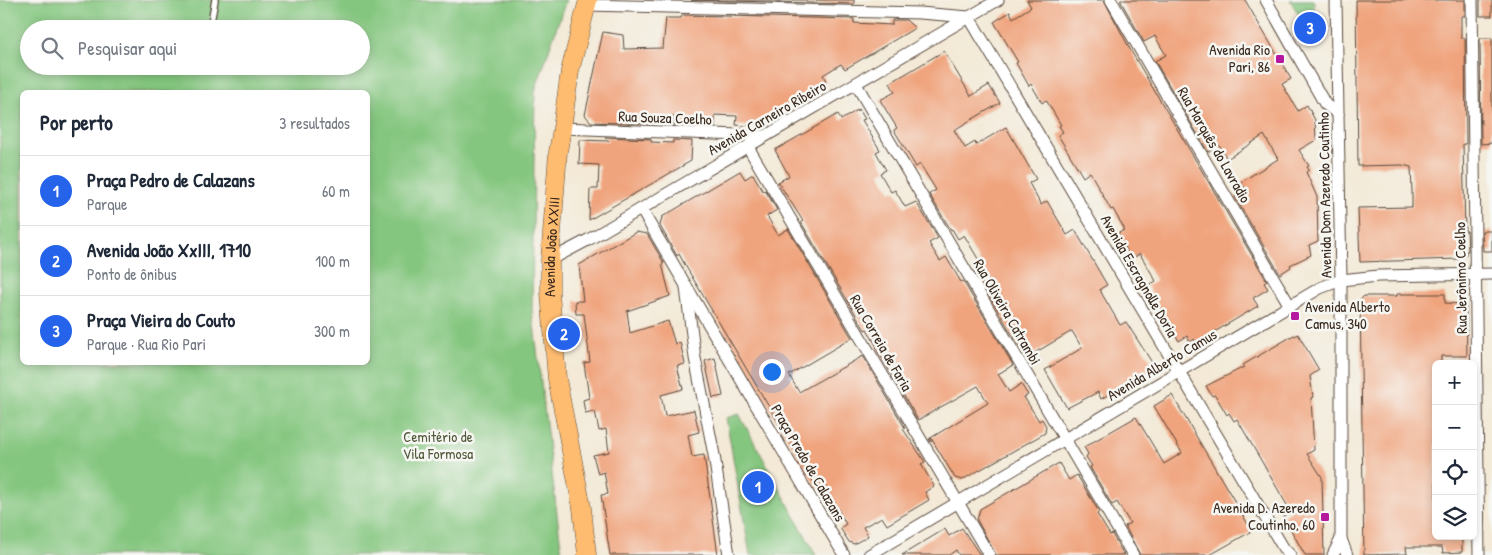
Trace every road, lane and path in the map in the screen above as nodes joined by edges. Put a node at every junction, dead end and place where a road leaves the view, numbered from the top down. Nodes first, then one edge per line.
1 (215, 0) edge
2 (998, 0) edge
3 (1111, 0) edge
4 (1266, 0) edge
5 (1336, 0) edge
6 (1472, 0) edge
7 (588, 2) edge
8 (969, 17) junction
9 (211, 20) edge
10 (856, 84) junction
11 (1338, 114) junction
12 (562, 128) junction
13 (767, 136) junction
14 (748, 147) junction
15 (642, 209) junction
16 (550, 260) junction
17 (1492, 274) edge
18 (1476, 275) junction
19 (1341, 280) junction
20 (685, 283) junction
21 (1290, 306) junction
22 (1178, 372) junction
23 (1065, 439) junction
24 (957, 502) junction
25 (1341, 539) junction
26 (1286, 553) edge
27 (588, 555) edge
28 (730, 555) edge
29 (844, 555) edge
30 (869, 555) edge
31 (989, 555) edge
32 (1133, 555) edge
33 (1334, 555) edge
34 (1347, 555) edge
35 (1479, 555) edge

1 - 9 lane
2 - 8 street, Avenida Carneiro Ribeiro
3 - 21 street, Rua Marquês do Lavradio
4 - 11 street
5 - 11 street, Avenida Dom Azeredo Coutinho
6 - 18 street, Rua Jerônimo Coelho
7 - 8 street
7 - 12 main road, Avenida João XXIII
8 - 10 street, Avenida Carneiro Ribeiro
8 - 22 street, Avenida Escragnolle Doria
10 - 13 street, Avenida Carneiro Ribeiro
10 - 23 street, Rua Oliveira Catrambi
11 - 19 street, Avenida Dom Azeredo Coutinho
12 - 13 street, Rua Souza Coelho
12 - 16 main road, Avenida João XXIII
13 - 14 street, Avenida Carneiro Ribeiro
14 - 15 street, Avenida Carneiro Ribeiro
14 - 24 street, Rua Correia de Faria
15 - 16 street, Avenida Carneiro Ribeiro
15 - 20 street, Praça Predo de Calazans
16 - 27 main road, Avenida João XXIII
17 - 18 street, Avenida Alberto Camus
18 - 19 street, Avenida Alberto Camus
18 - 35 street, Rua Jerônimo Coelho
19 - 21 street, Avenida Alberto Camus
19 - 25 street, Avenida Dom Azeredo Coutinho
20 - 28 street
20 - 29 street, Praça Predo de Calazans
21 - 22 street, Avenida Alberto Camus
22 - 23 street, Avenida Alberto Camus
22 - 26 street, Avenida Escragnolle Doria
23 - 24 street, Avenida Alberto Camus
23 - 32 street, Rua Oliveira Catrambi
24 - 30 street, Avenida Alberto Camus
24 - 31 street, Rua Correia de Faria
25 - 33 street, Avenida Dom Azeredo Coutinho
25 - 34 street, Avenida Dom Azeredo Coutinho

